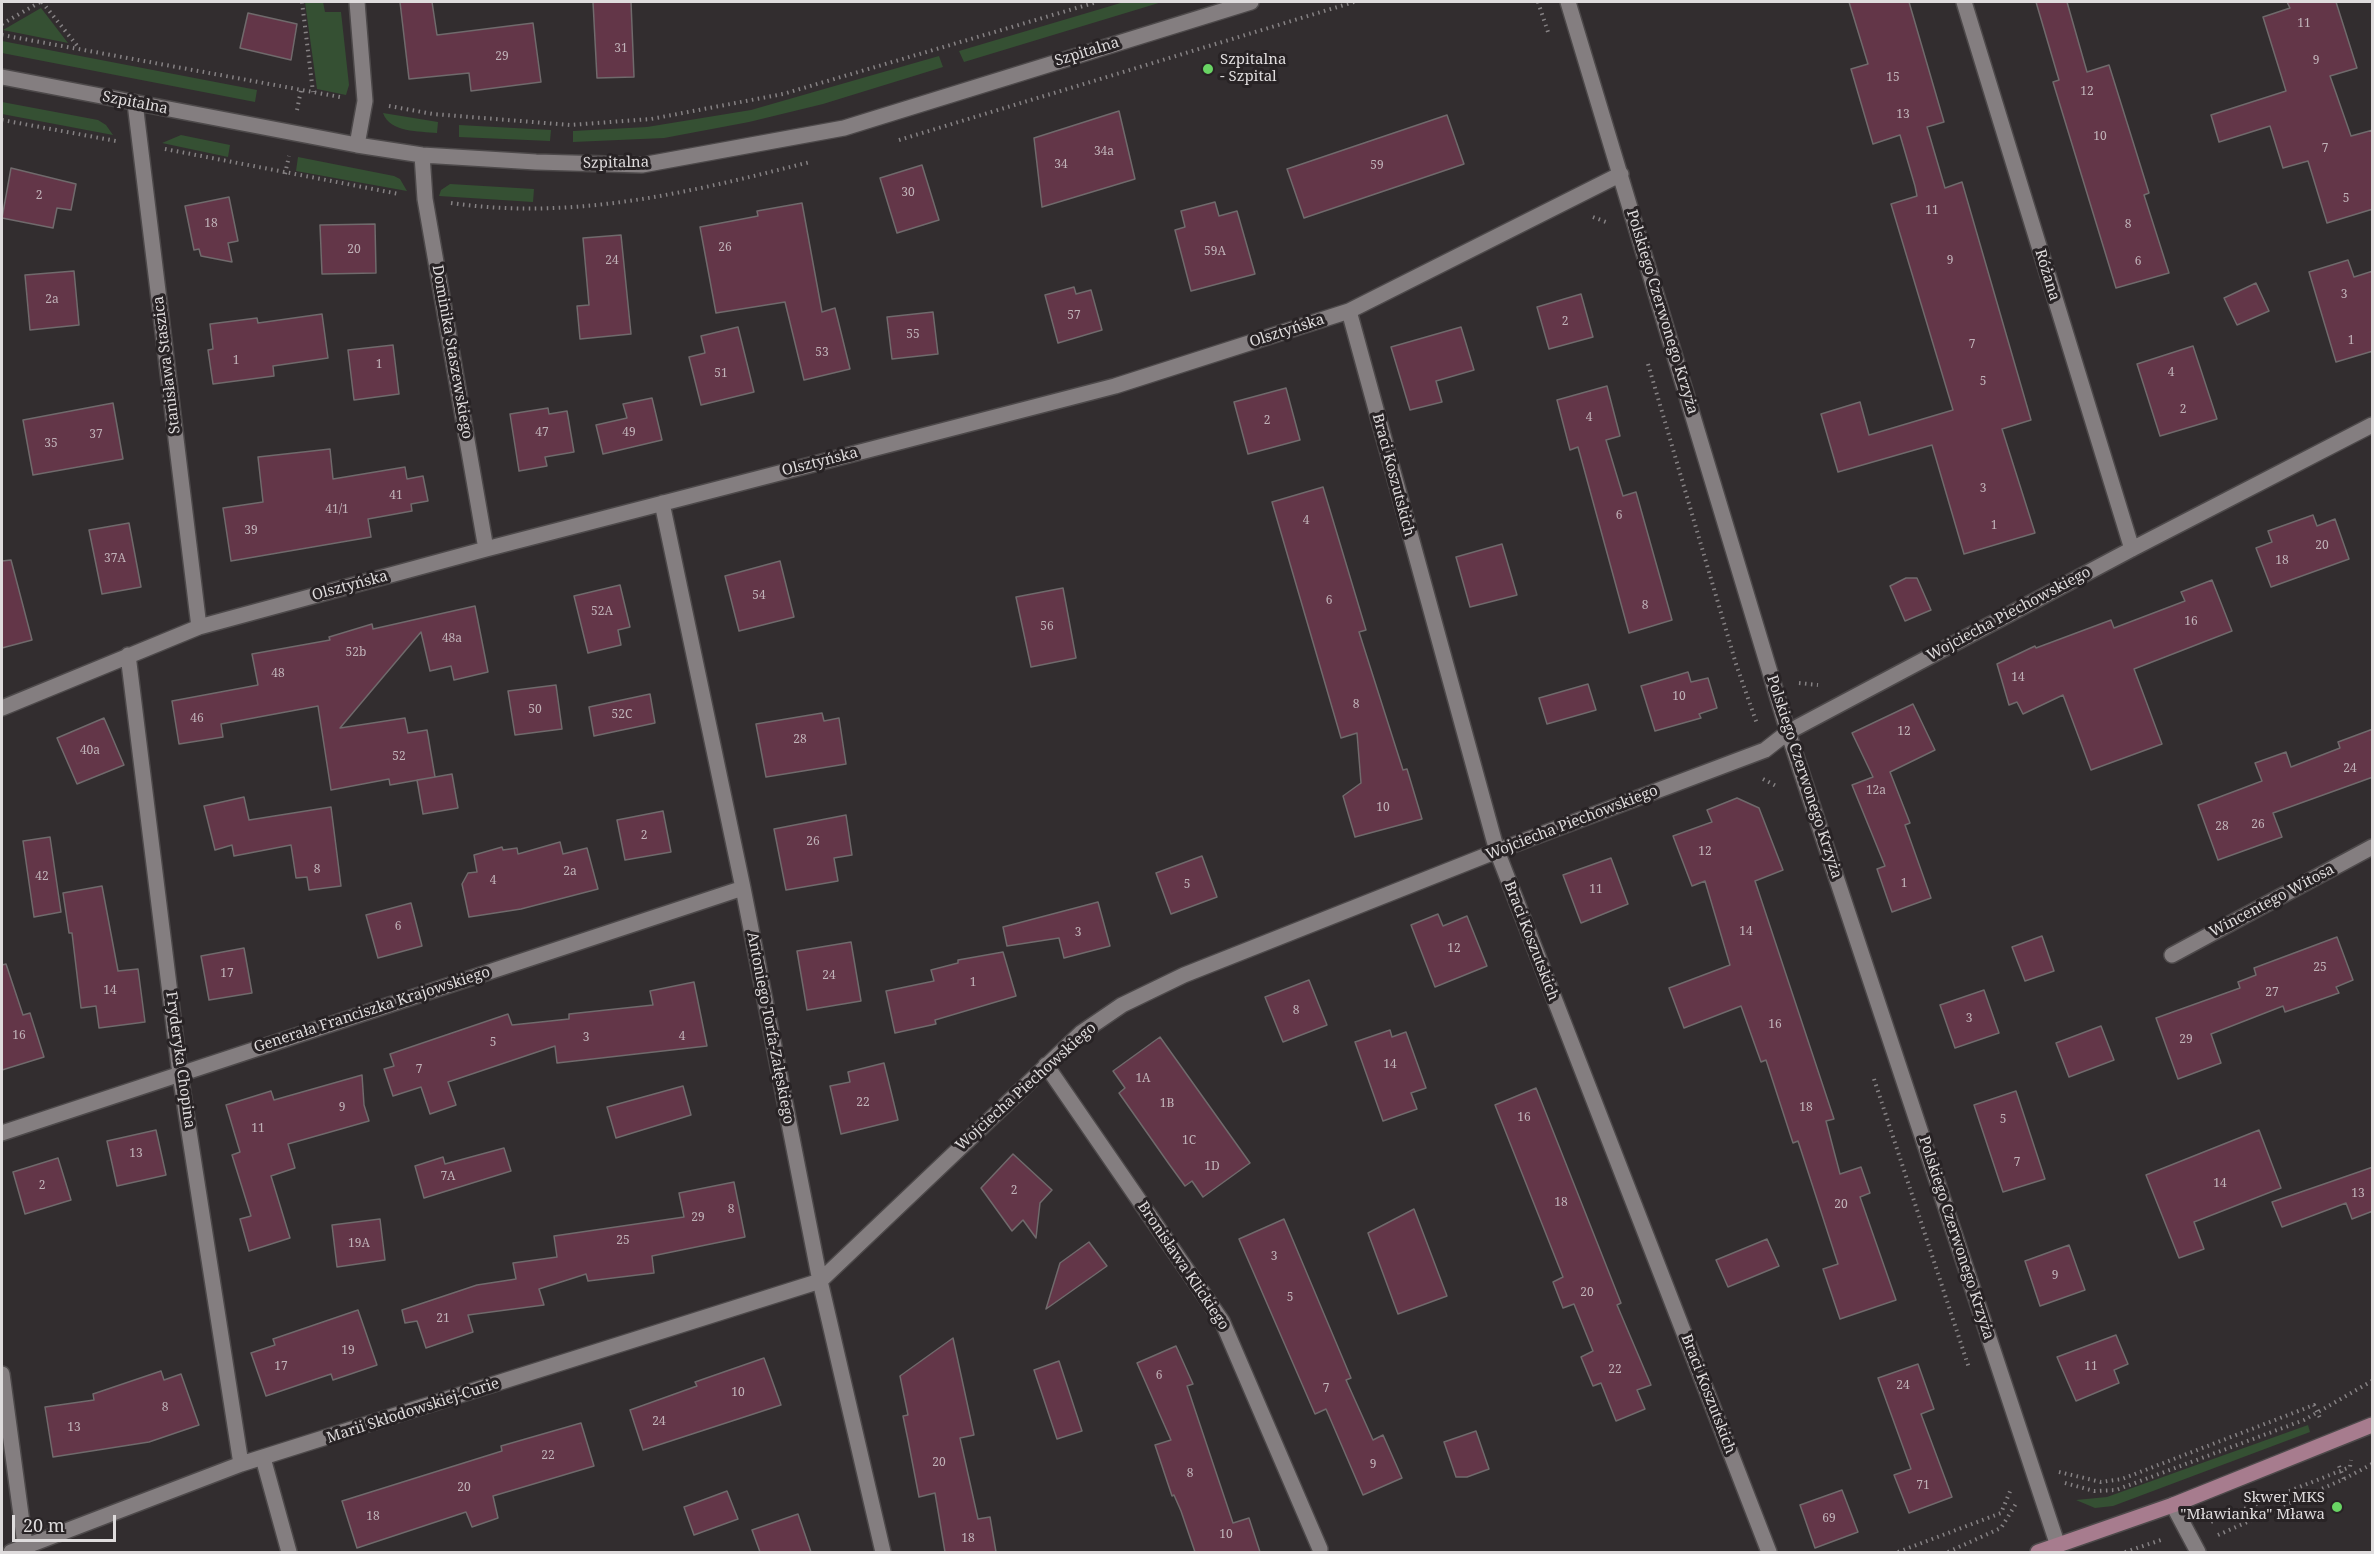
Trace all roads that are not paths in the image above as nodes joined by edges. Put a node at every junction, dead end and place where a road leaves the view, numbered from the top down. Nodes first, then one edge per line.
1 (357, 2) edge
2 (1251, 2) edge
3 (1568, 2) edge
4 (1964, 2) edge
5 (2, 77) edge
6 (135, 104) junction
7 (357, 145) junction
8 (422, 155) junction
9 (1621, 174) junction
10 (1349, 311) junction
11 (2373, 425) edge
12 (662, 503) junction
13 (486, 549) junction
14 (2132, 549) junction
15 (199, 627) junction
16 (128, 655) junction
17 (2, 708) edge
18 (1788, 732) junction
19 (2373, 847) edge
20 (1497, 851) junction
21 (743, 888) junction
22 (2172, 955) dead end
23 (1046, 1065) junction
24 (180, 1074) junction
25 (2, 1133) edge
26 (820, 1281) junction
27 (2, 1374) edge
28 (2373, 1425) edge
29 (263, 1458) junction
30 (241, 1464) junction
31 (2173, 1505) junction
32 (2058, 1546) junction
33 (1320, 1549) dead end
34 (2196, 1550) edge
35 (21, 1551) edge
36 (289, 1552) edge
37 (883, 1552) edge
38 (1769, 1552) edge
39 (2038, 1552) edge

1 - 7 street
2 - 8 street, Szpitalna
3 - 9 street, Polskiego Czerwonego Krzyża
4 - 14 street, Różana
5 - 6 street, Szpitalna
6 - 7 street, Szpitalna
6 - 15 street, Stanisława Staszica
7 - 8 street, Szpitalna
8 - 13 street, Dominika Staszewskiego
9 - 10 street, Olsztyńska
9 - 18 street, Polskiego Czerwonego Krzyża
10 - 12 street, Olsztyńska
10 - 20 street, Braci Koszutskich
11 - 14 street, Wojciecha Piechowskiego
12 - 13 street, Olsztyńska
12 - 21 street, Antoniego Torfa-Załęskiego
13 - 15 street, Olsztyńska
14 - 18 street, Wojciecha Piechowskiego
15 - 16 street, Olsztyńska
16 - 17 street, Olsztyńska
16 - 24 street, Fryderyka Chopina
18 - 20 street, Wojciecha Piechowskiego
18 - 32 street, Polskiego Czerwonego Krzyża
19 - 22 street, Wincentego Witosa
20 - 23 street, Wojciecha Piechowskiego
20 - 38 street, Braci Koszutskich
21 - 24 street, Generała Franciszka Krajowskiego
21 - 26 street, Antoniego Torfa-Załęskiego
23 - 26 street, Wojciecha Piechowskiego
23 - 33 street, Bronisława Klickiego
24 - 25 street, Generała Franciszka Krajowskiego
24 - 30 street, Fryderyka Chopina
26 - 29 street, Marii Skłodowskiej-Curie
26 - 37 street, Antoniego Torfa-Załęskiego
27 - 35 street
28 - 31 street
29 - 30 street, Marii Skłodowskiej-Curie
29 - 36 street
30 - 35 street, Marii Skłodowskiej-Curie
31 - 32 street
31 - 34 street
32 - 39 street

